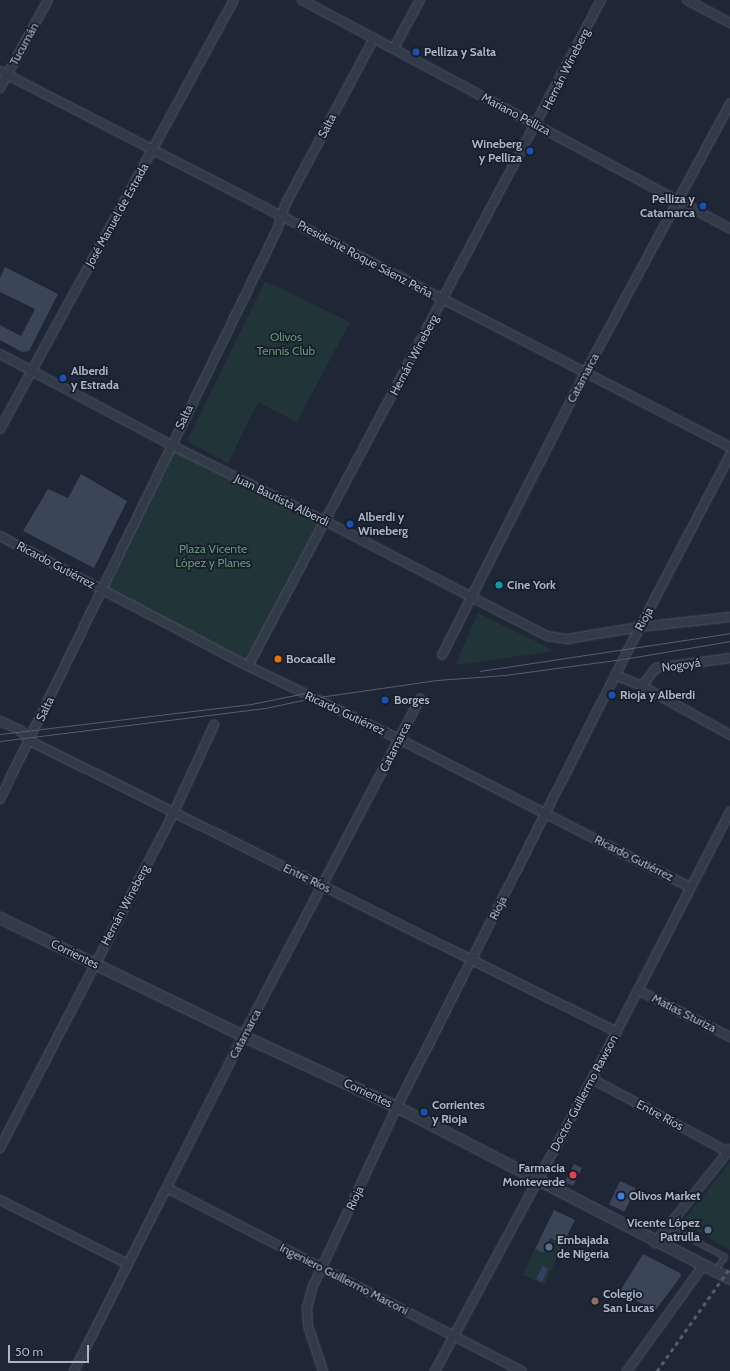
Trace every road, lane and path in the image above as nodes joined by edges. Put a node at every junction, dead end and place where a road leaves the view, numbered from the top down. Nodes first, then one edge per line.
1 (48, 0) edge
2 (234, 0) edge
3 (302, 0) edge
4 (420, 0) edge
5 (601, 0) edge
6 (687, 0) edge
7 (730, 23) edge
8 (374, 38) junction
9 (394, 48) junction
10 (4, 73) edge
11 (0, 88) edge
12 (730, 104) edge
13 (536, 126) junction
14 (153, 150) junction
15 (679, 201) junction
16 (282, 215) junction
17 (730, 229) edge
18 (443, 300) junction
19 (0, 354) edge
20 (30, 370) junction
21 (585, 372) junction
22 (0, 429) edge
23 (171, 445) junction
24 (730, 447) edge
25 (730, 455) edge
26 (325, 521) junction
27 (0, 536) edge
28 (102, 590) junction
29 (470, 597) junction
30 (730, 617) edge
31 (639, 627) junction
32 (442, 655) dead end
33 (730, 658) edge
34 (248, 666) junction
35 (615, 675) junction
36 (642, 686) junction
37 (420, 699) dead end
38 (0, 721) edge
39 (214, 725) dead end
40 (730, 735) edge
41 (400, 739) junction
42 (30, 740) junction
43 (0, 799) edge
44 (174, 812) junction
45 (730, 812) edge
46 (546, 813) junction
47 (324, 887) junction
48 (690, 887) junction
49 (0, 918) edge
50 (471, 960) junction
51 (94, 963) junction
52 (638, 990) junction
53 (617, 1032) junction
54 (244, 1036) junction
55 (730, 1037) edge
56 (592, 1079) junction
57 (397, 1107) junction
58 (0, 1148) edge
59 (729, 1150) edge
60 (537, 1180) junction
61 (167, 1188) junction
62 (0, 1200) edge
63 (668, 1228) junction
64 (656, 1243) junction
65 (128, 1264) junction
66 (703, 1266) junction
67 (322, 1268) junction
68 (714, 1272) junction
69 (730, 1279) edge
70 (453, 1336) junction
71 (74, 1371) edge
72 (323, 1371) edge
73 (435, 1371) edge
74 (521, 1371) edge
75 (627, 1371) edge

1 - 10 street, Tucumán
2 - 14 street, José Manuel de Estrada
3 - 8 street, Mariano Pelliza
4 - 9 street
5 - 13 street, Hernán Wineberg
6 - 7 street
8 - 9 street, Mariano Pelliza
8 - 16 street, Salta
9 - 13 street, Mariano Pelliza
10 - 11 street, Tucumán
10 - 14 street, Presidente Roque Sáenz Peña
12 - 15 street, Catamarca
13 - 15 street, Mariano Pelliza
13 - 18 street, Hernán Wineberg
14 - 16 street, Presidente Roque Sáenz Peña
14 - 20 street, José Manuel de Estrada
15 - 17 street, Mariano Pelliza
15 - 21 street, Catamarca
16 - 18 street, Presidente Roque Sáenz Peña
16 - 23 street, Salta
18 - 21 street, Presidente Roque Sáenz Peña
18 - 26 street, Hernán Wineberg
19 - 20 street, Juan Bautista Alberdi
20 - 22 street, José Manuel de Estrada
20 - 23 street, Juan Bautista Alberdi
21 - 24 street, Presidente Roque Sáenz Peña
21 - 29 street, Catamarca
23 - 26 street, Juan Bautista Alberdi
23 - 28 street, Salta
25 - 31 street, Rioja
26 - 29 street, Juan Bautista Alberdi
26 - 34 street, Hernán Wineberg
27 - 28 street, Ricardo Gutiérrez
28 - 34 street, Ricardo Gutiérrez
28 - 42 street, Salta
29 - 31 street, Juan Bautista Alberdi
29 - 32 street, Catamarca
30 - 31 street, Juan Bautista Alberdi
31 - 35 street, Rioja
33 - 36 street, Nogoyá
34 - 41 street, Ricardo Gutiérrez
35 - 36 street
35 - 46 street, Rioja
36 - 40 street
37 - 41 street, Catamarca
38 - 42 street, Entre Ríos
39 - 44 street, Hernán Wineberg
41 - 46 street, Ricardo Gutiérrez
41 - 47 street, Catamarca
42 - 43 street, Salta
42 - 44 street, Entre Ríos
44 - 47 street, Entre Ríos
44 - 51 street, Hernán Wineberg
45 - 48 street, Doctor Guillermo Rawson
46 - 48 street, Ricardo Gutiérrez
46 - 50 street, Rioja
47 - 50 street, Entre Ríos
47 - 54 street, Catamarca
48 - 52 street, Doctor Guillermo Rawson
49 - 51 street, Corrientes
50 - 53 street, Entre Ríos
50 - 57 street, Rioja
51 - 54 street, Corrientes
51 - 58 street, Hernán Wineberg
52 - 53 street, Doctor Guillermo Rawson
52 - 55 street, Matías Sturiza
53 - 56 street, Doctor Guillermo Rawson
54 - 57 street, Corrientes
54 - 61 street, Catamarca
56 - 59 street, Entre Ríos
56 - 60 street, Doctor Guillermo Rawson
57 - 60 street, Corrientes
57 - 67 street, Rioja
59 - 63 street
60 - 64 street, Corrientes
60 - 70 street, Doctor Guillermo Rawson
61 - 65 street, Catamarca
61 - 67 street, Ingeniero Guillermo Marconi
62 - 65 street
63 - 64 street
63 - 68 lane
64 - 66 street, Corrientes
65 - 71 street, Catamarca
66 - 68 street, Corrientes
66 - 75 street
67 - 70 street, Ingeniero Guillermo Marconi
67 - 72 street, Rioja
68 - 69 street, Corrientes
70 - 73 street, Doctor Guillermo Rawson
70 - 74 street, Ingeniero Guillermo Marconi

